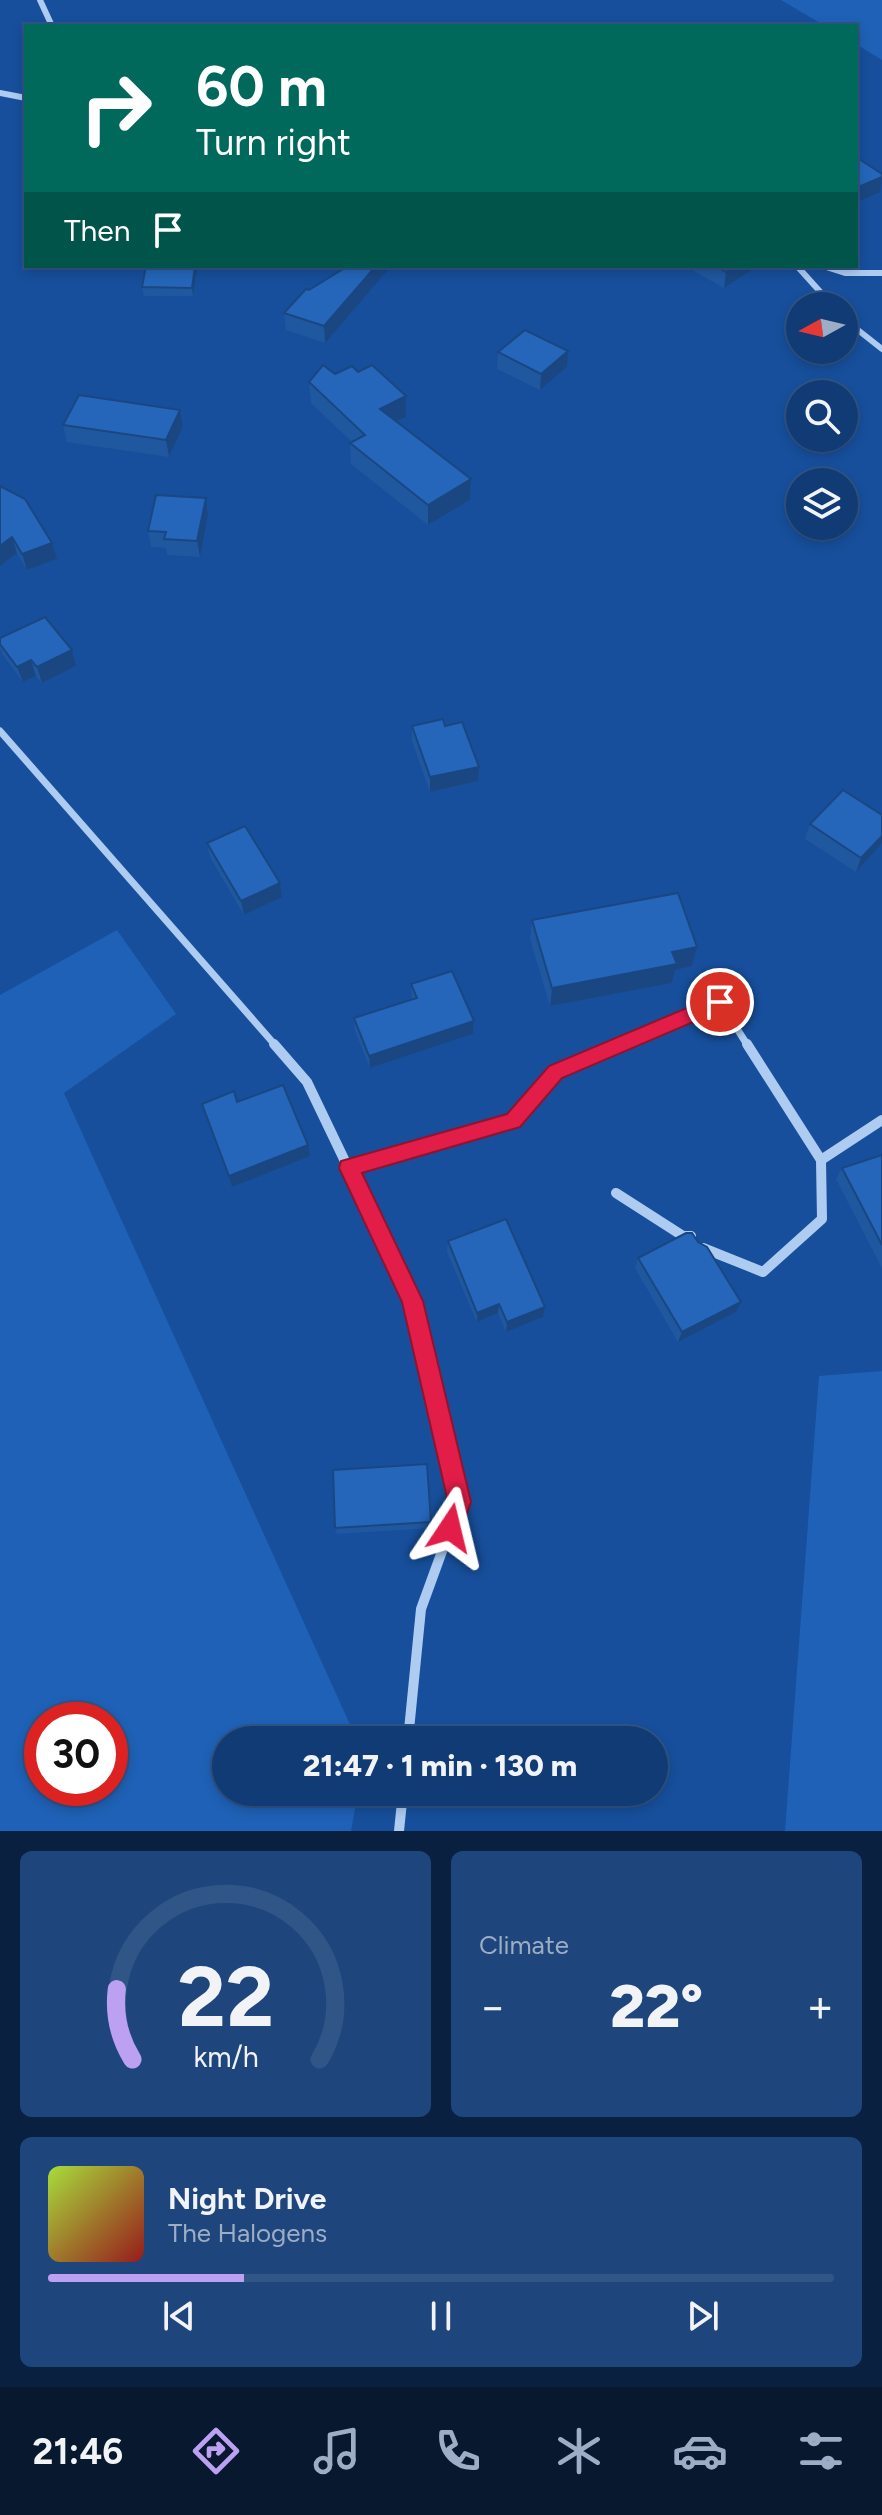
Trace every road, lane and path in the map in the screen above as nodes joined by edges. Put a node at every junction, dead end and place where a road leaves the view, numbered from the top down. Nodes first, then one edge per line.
1 (40, 0) edge
2 (51, 24) edge
3 (0, 93) edge
4 (24, 98) edge
5 (799, 268) edge
6 (829, 268) edge
7 (882, 273) edge
8 (820, 292) edge
9 (858, 330) edge
10 (882, 349) edge
11 (0, 731) edge
12 (882, 1120) edge
13 (821, 1160) junction
14 (349, 1168) junction
15 (616, 1193) dead end
16 (409, 1726) edge
17 (402, 1806) edge
18 (399, 1831) edge

1 - 2 street
3 - 4 street
5 - 8 street
6 - 7 street
9 - 10 street
11 - 14 street
12 - 13 street
13 - 14 street
13 - 15 street
14 - 16 street
17 - 18 street

